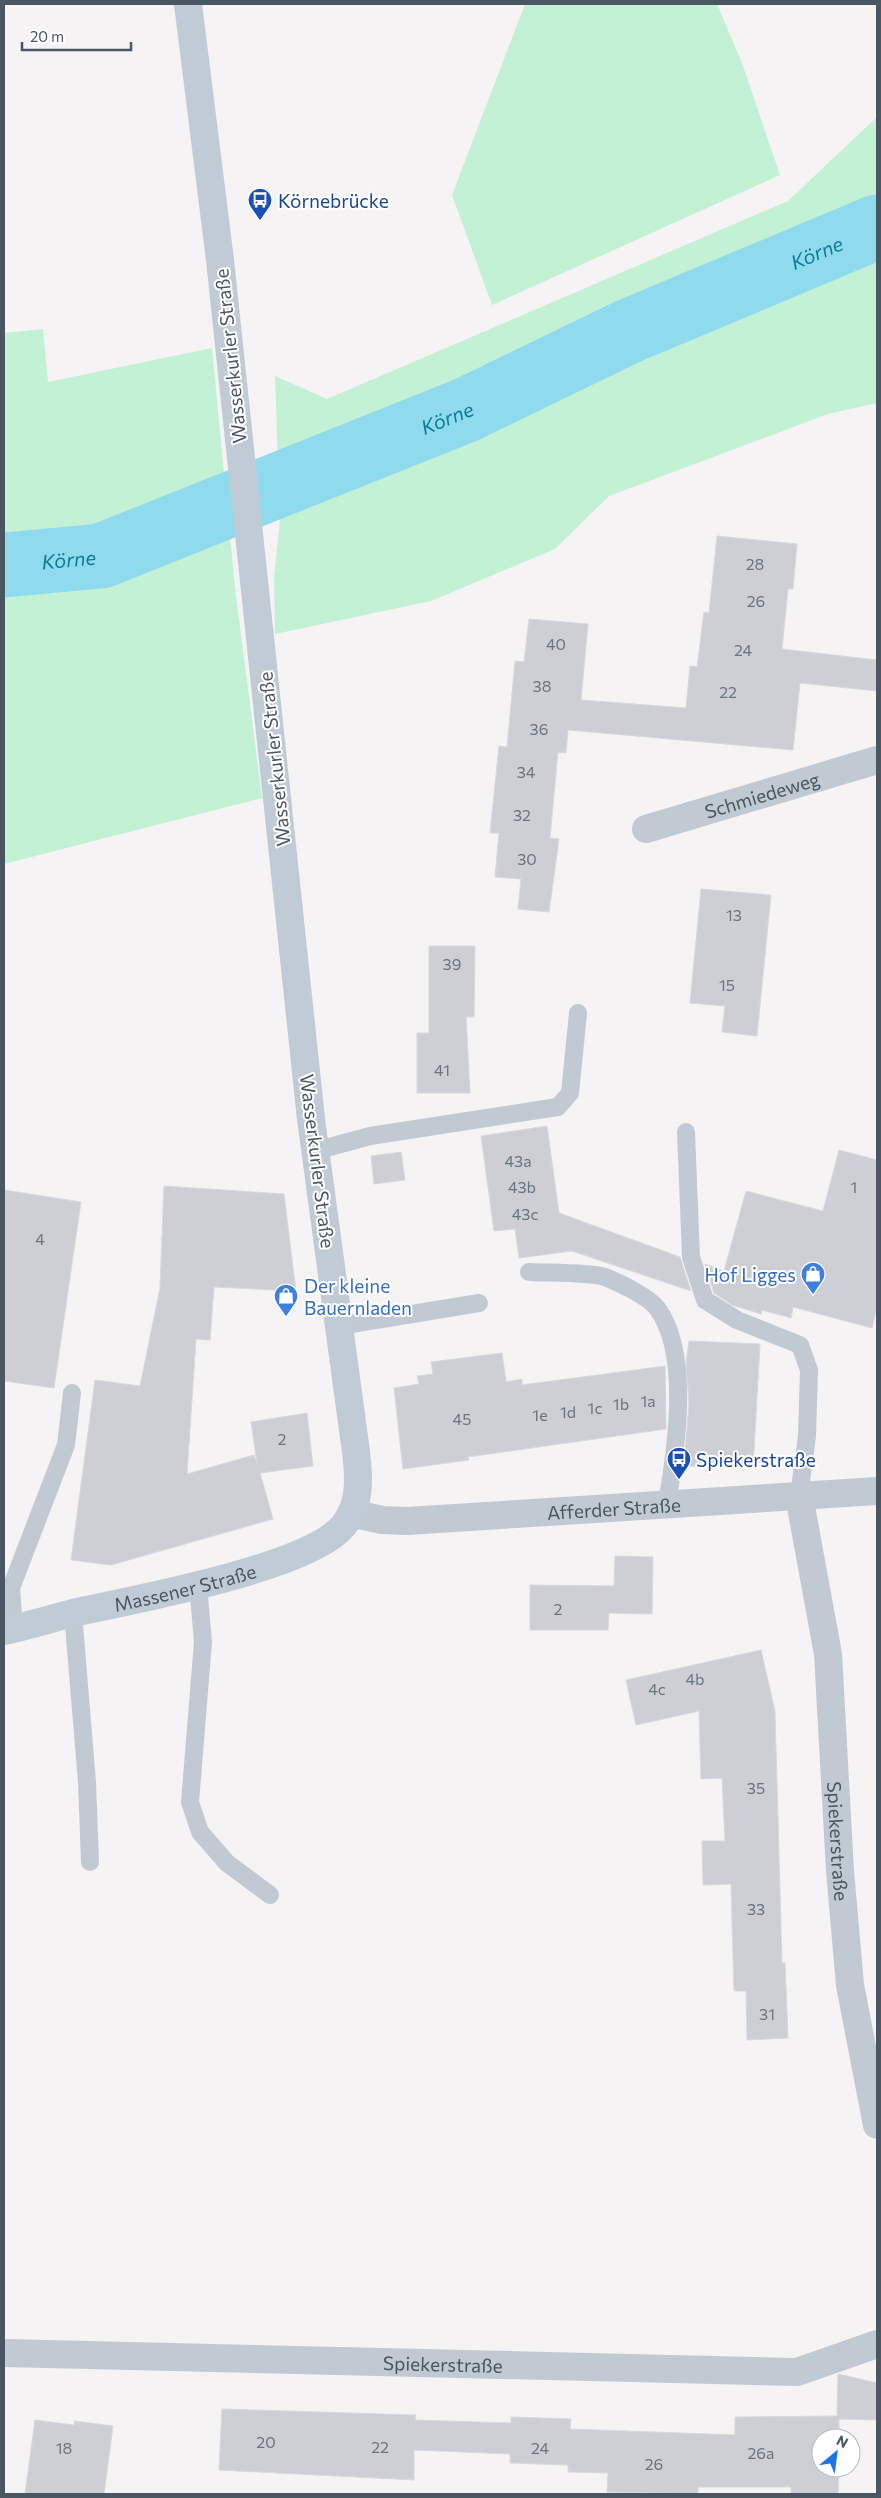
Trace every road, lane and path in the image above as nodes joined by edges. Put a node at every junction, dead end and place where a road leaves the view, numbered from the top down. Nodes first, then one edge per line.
1 (188, 4) edge
2 (877, 760) edge
3 (646, 829) dead end
4 (578, 1013) dead end
5 (686, 1132) dead end
6 (315, 1151) junction
7 (528, 1272) dead end
8 (479, 1303) dead end
9 (339, 1326) junction
10 (72, 1393) dead end
11 (877, 1491) edge
12 (799, 1496) junction
13 (667, 1503) junction
14 (352, 1513) junction
15 (198, 1585) junction
16 (73, 1613) junction
17 (9, 1630) edge
18 (90, 1862) dead end
19 (270, 1896) dead end
20 (877, 2125) edge
21 (877, 2344) edge
22 (4, 2353) edge

1 - 6 main road, Wasserkurler Straße
2 - 3 street, Schmiedeweg
4 - 6 lane
5 - 12 lane
6 - 9 main road, Wasserkurler Straße
7 - 13 lane
8 - 9 lane
9 - 14 main road, Wasserkurler Straße
10 - 17 lane
11 - 12 street, Afferder Straße
12 - 13 street, Afferder Straße
12 - 20 street, Spiekerstraße
13 - 14 street, Afferder Straße
14 - 15 main road, Massener Straße
15 - 16 main road, Massener Straße
15 - 19 lane
16 - 17 main road, Massener Straße
16 - 18 lane
21 - 22 street, Spiekerstraße

